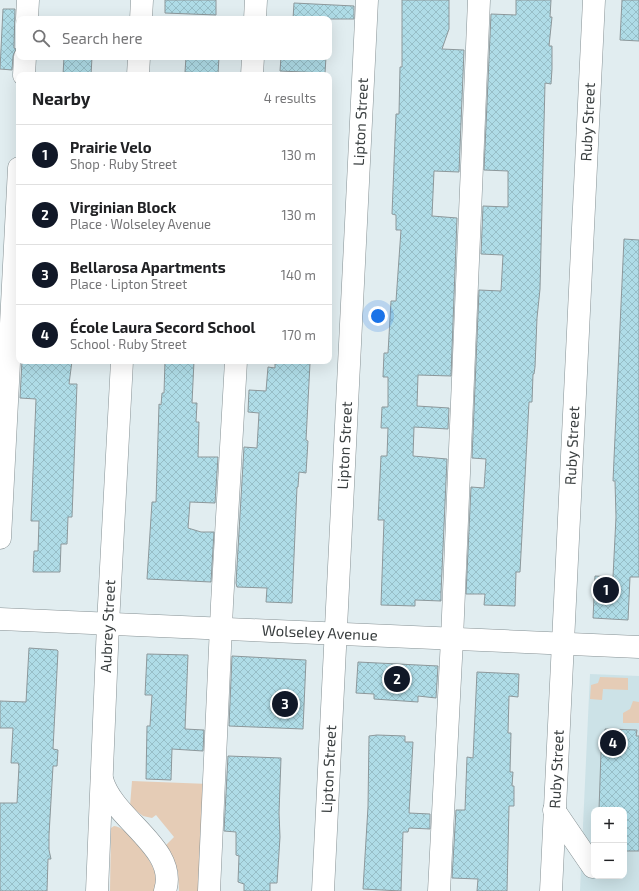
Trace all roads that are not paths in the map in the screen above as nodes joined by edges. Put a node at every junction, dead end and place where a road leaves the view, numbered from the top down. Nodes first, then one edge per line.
1 (28, 0) edge
2 (142, 0) edge
3 (256, 0) edge
4 (367, 0) edge
5 (479, 0) edge
6 (594, 0) edge
7 (27, 16) edge
8 (141, 16) edge
9 (255, 16) edge
10 (25, 60) edge
11 (139, 60) edge
12 (253, 60) edge
13 (24, 72) edge
14 (138, 72) edge
15 (252, 72) edge
16 (16, 226) edge
17 (122, 364) edge
18 (236, 364) edge
19 (0, 538) edge
20 (0, 619) edge
21 (108, 624) junction
22 (221, 629) junction
23 (336, 634) junction
24 (452, 639) junction
25 (562, 644) junction
26 (639, 647) edge
27 (101, 776) junction
28 (554, 810) junction
29 (591, 864) edge
30 (97, 891) edge
31 (166, 891) edge
32 (209, 891) edge
33 (323, 891) edge
34 (439, 891) edge
35 (551, 891) edge

1 - 7 street
2 - 8 street
3 - 9 street
4 - 23 street, Lipton Street
5 - 24 street
6 - 25 street, Ruby Street
10 - 13 street
11 - 14 street
12 - 15 street
16 - 19 street
17 - 21 street, Aubrey Street
18 - 22 street
20 - 21 street, Wolseley Avenue
21 - 22 street, Wolseley Avenue
21 - 27 street, Aubrey Street
22 - 23 street, Wolseley Avenue
22 - 32 street
23 - 24 street, Wolseley Avenue
23 - 33 street, Lipton Street
24 - 25 street, Wolseley Avenue
24 - 34 street
25 - 26 street, Wolseley Avenue
25 - 28 street, Ruby Street
27 - 30 street, Aubrey Street
27 - 31 street
28 - 29 street
28 - 35 street, Ruby Street

